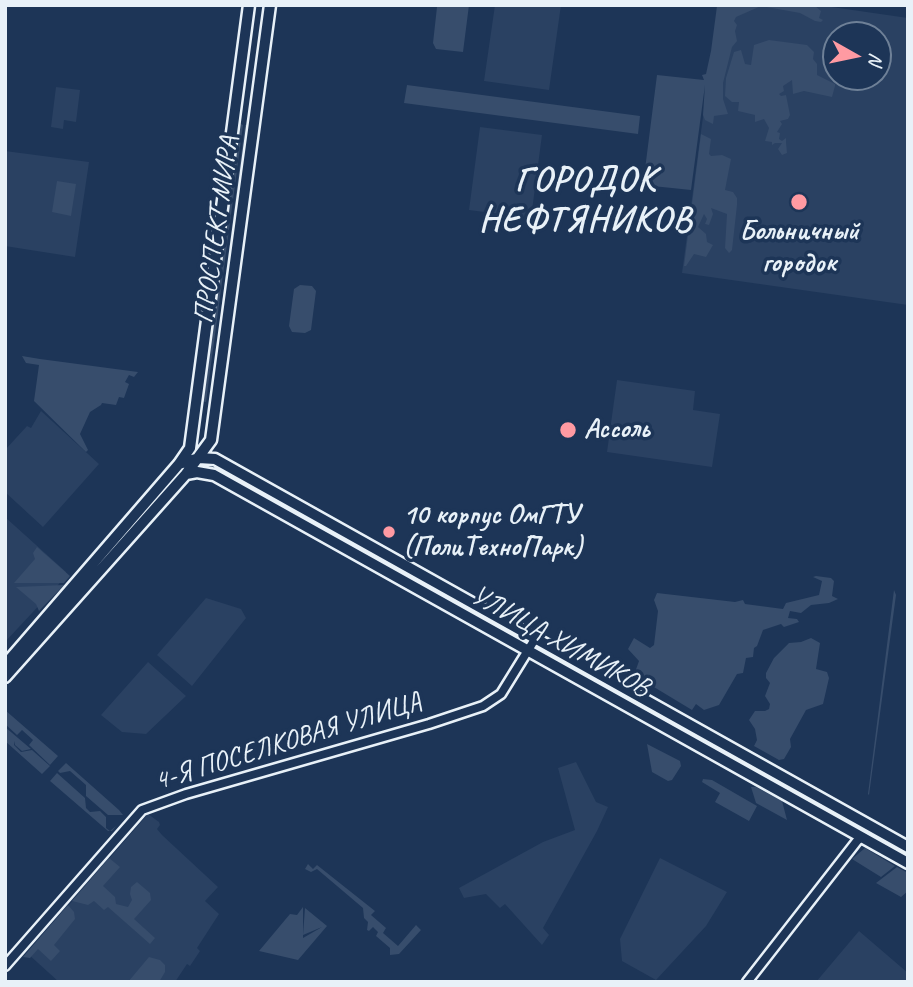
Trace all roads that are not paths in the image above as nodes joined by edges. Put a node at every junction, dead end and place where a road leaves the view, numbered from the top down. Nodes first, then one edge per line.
1 (249, 5) edge
2 (270, 5) edge
3 (247, 20) junction
4 (267, 25) junction
5 (234, 117) junction
6 (254, 120) junction
7 (191, 438) junction
8 (211, 440) junction
9 (200, 458) junction
10 (215, 459) junction
11 (179, 464) junction
12 (210, 473) junction
13 (186, 474) junction
14 (468, 600) junction
15 (461, 612) junction
16 (535, 639) junction
17 (529, 650) junction
18 (5, 665) edge
19 (5, 677) edge
20 (667, 713) junction
21 (661, 725) junction
22 (751, 758) junction
23 (744, 771) junction
24 (858, 837) junction
25 (908, 847) edge
26 (908, 863) edge
27 (5, 966) edge
28 (747, 982) edge

1 - 3 main road, ПРОСПЕКТ МИРА
2 - 4 main road, ПРОСПЕКТ МИРА
3 - 4 main road
3 - 5 main road, ПРОСПЕКТ МИРА
4 - 6 main road, ПРОСПЕКТ МИРА
5 - 6 main road
5 - 7 main road, ПРОСПЕКТ МИРА
6 - 8 main road, ПРОСПЕКТ МИРА
7 - 9 main road
7 - 11 main road, ПРОСПЕКТ МИРА
8 - 9 main road, ПРОСПЕКТ МИРА
8 - 10 main road
9 - 10 main road, УЛИЦА ХИМИКОВ
9 - 11 main road, УЛИЦА ХИМИКОВ
9 - 12 main road
9 - 13 main road, ПРОСПЕКТ МИРА
10 - 14 main road, УЛИЦА ХИМИКОВ
11 - 18 main road, ПРОСПЕКТ МИРА
12 - 13 main road
12 - 15 main road, УЛИЦА ХИМИКОВ
13 - 19 main road, ПРОСПЕКТ МИРА
14 - 15 main road
14 - 16 main road, УЛИЦА ХИМИКОВ
15 - 17 main road, УЛИЦА ХИМИКОВ
16 - 17 street, 4-Я ПОСЕЛКОВАЯ УЛИЦА
16 - 20 main road, УЛИЦА ХИМИКОВ
17 - 21 main road, УЛИЦА ХИМИКОВ
17 - 27 street, 4-Я ПОСЕЛКОВАЯ УЛИЦА
20 - 21 main road
20 - 22 main road, УЛИЦА ХИМИКОВ
21 - 23 main road, УЛИЦА ХИМИКОВ
22 - 23 main road
22 - 25 main road, УЛИЦА ХИМИКОВ
23 - 24 main road, УЛИЦА ХИМИКОВ
24 - 26 main road, УЛИЦА ХИМИКОВ
24 - 28 street

